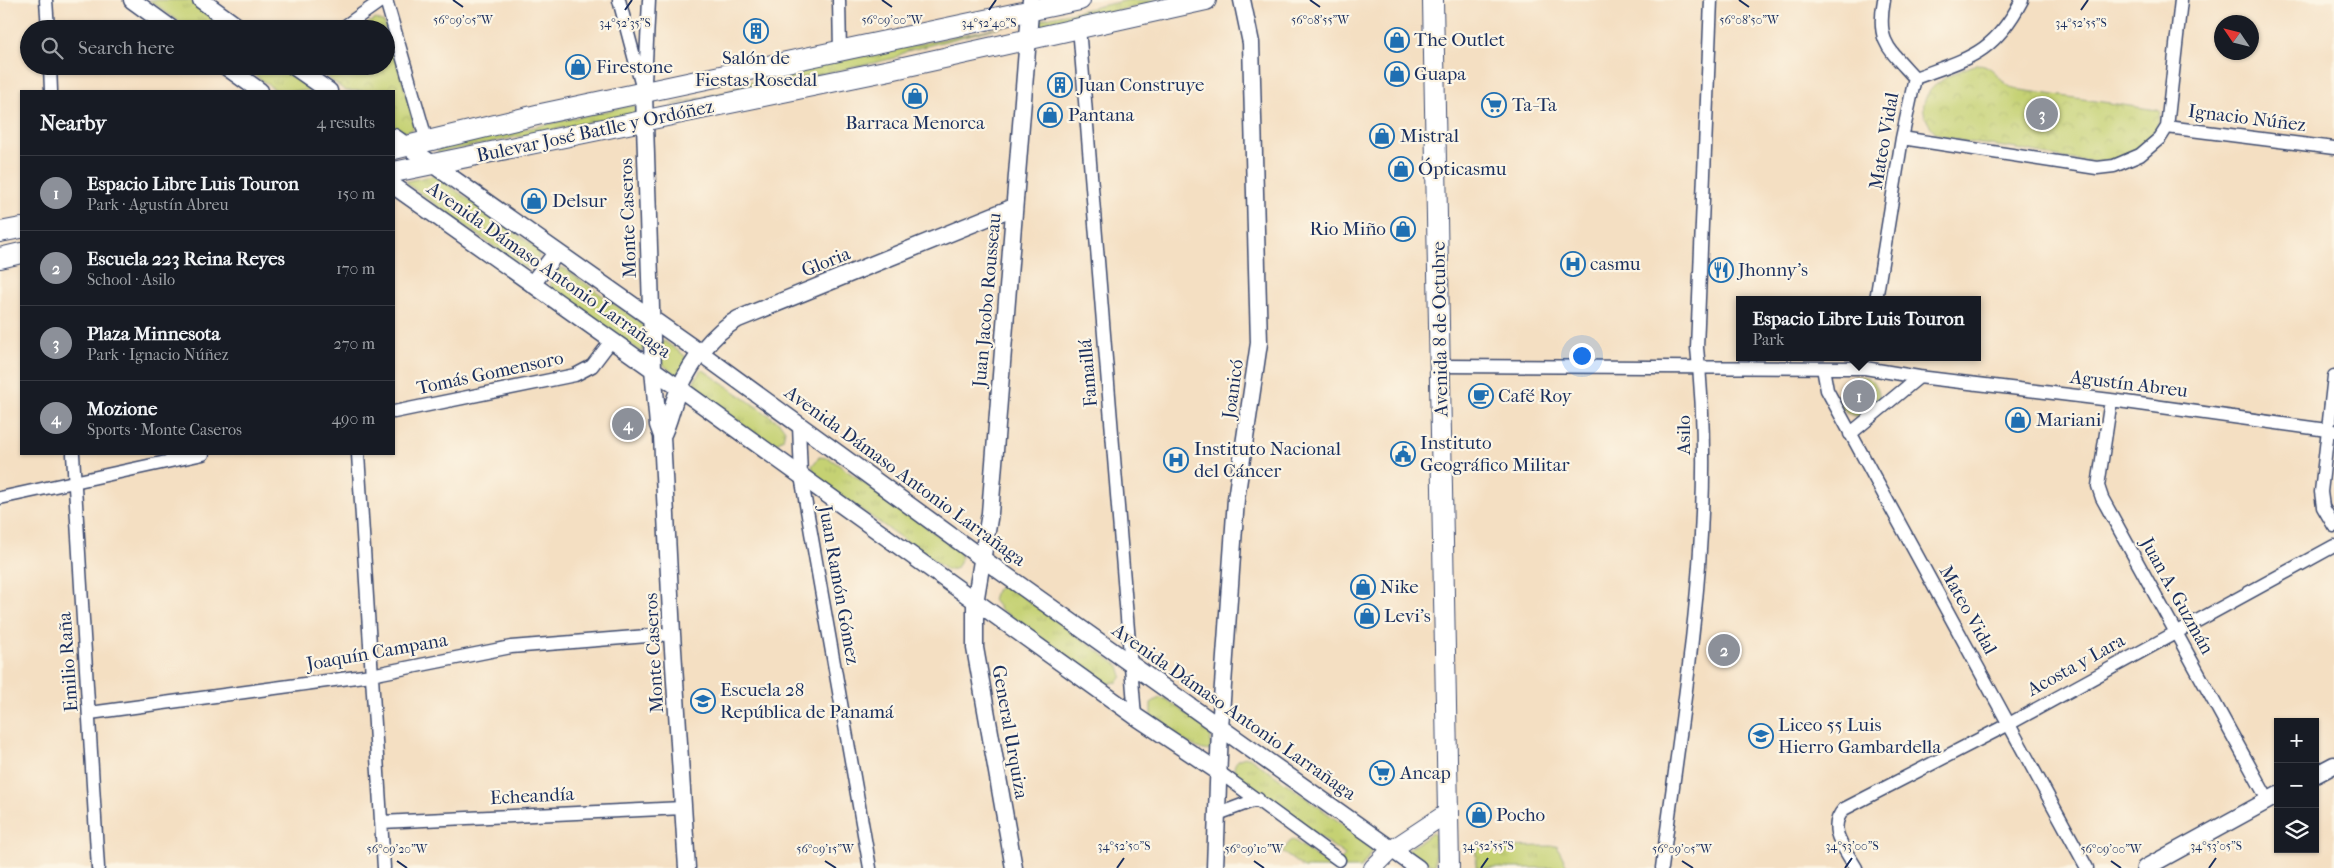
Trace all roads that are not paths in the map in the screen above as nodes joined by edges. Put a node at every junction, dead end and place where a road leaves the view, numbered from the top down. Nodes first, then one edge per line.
1 (46, 0) edge
2 (132, 0) edge
3 (201, 0) edge
4 (382, 0) edge
5 (386, 0) edge
6 (619, 0) edge
7 (649, 0) edge
8 (839, 0) edge
9 (1080, 0) edge
10 (1206, 0) edge
11 (1242, 0) edge
12 (1433, 0) edge
13 (1711, 0) edge
14 (1884, 0) edge
15 (2022, 0) edge
16 (2180, 0) edge
17 (1031, 6) edge
18 (47, 20) edge
19 (160, 20) edge
20 (229, 20) edge
21 (354, 20) edge
22 (389, 20) edge
23 (1079, 27) junction
24 (1029, 38) junction
25 (840, 52) junction
26 (395, 64) edge
27 (756, 70) junction
28 (890, 70) junction
29 (50, 75) edge
30 (238, 75) edge
31 (306, 75) edge
32 (1915, 78) junction
33 (51, 90) edge
34 (259, 90) edge
35 (328, 90) edge
36 (644, 94) junction
37 (646, 121) junction
38 (2167, 127) junction
39 (1902, 138) junction
40 (406, 143) edge
41 (2334, 148) edge
42 (434, 164) junction
43 (395, 172) edge
44 (395, 187) edge
45 (1014, 207) junction
46 (20, 228) edge
47 (0, 232) edge
48 (557, 252) junction
49 (20, 253) edge
50 (0, 258) edge
51 (532, 284) junction
52 (1877, 296) edge
53 (652, 319) junction
54 (611, 341) junction
55 (702, 354) junction
56 (1866, 363) edge
57 (1441, 366) junction
58 (1699, 368) junction
59 (1823, 368) junction
60 (653, 369) junction
61 (2334, 376) edge
62 (1919, 377) junction
63 (680, 388) junction
64 (2111, 400) junction
65 (395, 412) edge
66 (800, 425) junction
67 (2331, 431) edge
68 (1850, 434) junction
69 (662, 436) junction
70 (73, 455) edge
71 (198, 455) edge
72 (358, 455) edge
73 (801, 476) junction
74 (75, 482) junction
75 (0, 498) edge
76 (2334, 526) edge
77 (2334, 546) edge
78 (983, 559) junction
79 (975, 603) junction
80 (2176, 632) junction
81 (672, 634) junction
82 (1131, 665) junction
83 (371, 675) junction
84 (90, 713) junction
85 (1135, 716) junction
86 (2009, 724) junction
87 (1220, 728) junction
88 (2334, 764) edge
89 (1219, 772) junction
90 (2319, 772) edge
91 (2273, 797) edge
92 (1258, 799) junction
93 (684, 808) junction
94 (1447, 813) junction
95 (1218, 814) junction
96 (381, 822) junction
97 (1391, 850) junction
98 (1339, 860) dead end
99 (98, 868) edge
100 (384, 868) edge
101 (687, 868) edge
102 (870, 868) edge
103 (1014, 868) edge
104 (1215, 868) edge
105 (1373, 868) edge
106 (1418, 868) edge
107 (1449, 868) edge
108 (1662, 868) edge
109 (1856, 868) edge
110 (2087, 868) edge
111 (2145, 868) edge

1 - 18 street
2 - 19 street
3 - 20 street
4 - 21 street
5 - 22 street
6 - 36 street, Monte Caseros
7 - 36 street
8 - 25 street
9 - 17 main road, Bulevar José Batlle y Ordóñez
10 - 23 main road, Bulevar José Batlle y Ordóñez
11 - 87 street, Joanicó
12 - 57 main road, Avenida 8 de Octubre
13 - 58 street, Asilo
14 - 32 street, Mateo Vidal
15 - 32 street
16 - 38 street
17 - 24 street, Juan Jacobo Rousseau
17 - 25 main road, Bulevar José Batlle y Ordóñez
17 - 28 main road
23 - 24 main road, Bulevar José Batlle y Ordóñez
23 - 82 street, Famaillá
24 - 28 main road, Bulevar José Batlle y Ordóñez
24 - 45 street, Juan Jacobo Rousseau
25 - 27 main road, Bulevar José Batlle y Ordóñez
26 - 40 street
27 - 36 main road, Bulevar José Batlle y Ordóñez
27 - 37 main road
28 - 37 main road, Bulevar José Batlle y Ordóñez
29 - 33 street
30 - 34 street
31 - 35 street
32 - 39 street, Mateo Vidal
36 - 37 street, Monte Caseros
36 - 40 main road, Bulevar José Batlle y Ordóñez
37 - 42 main road, Bulevar José Batlle y Ordóñez
37 - 53 street, Monte Caseros
38 - 39 street, Ignacio Núñez
38 - 41 street, Ignacio Núñez
39 - 52 street, Mateo Vidal
40 - 42 street, Avenida Dámaso Antonio Larrañaga
42 - 43 main road, Bulevar José Batlle y Ordóñez
42 - 48 street, Avenida Dámaso Antonio Larrañaga
44 - 51 street, Avenida Dámaso Antonio Larrañaga
45 - 55 street, Gloria
45 - 78 street, Juan Jacobo Rousseau
46 - 47 main road
48 - 51 street
48 - 53 street, Avenida Dámaso Antonio Larrañaga
49 - 50 main road
51 - 54 street, Avenida Dámaso Antonio Larrañaga
53 - 55 street, Avenida Dámaso Antonio Larrañaga
53 - 60 street, Monte Caseros
54 - 60 street, Avenida Dámaso Antonio Larrañaga
54 - 65 street, Tomás Gomensoro
55 - 63 street, Gloria
55 - 66 street, Avenida Dámaso Antonio Larrañaga
56 - 59 street, Agustín Abreu
56 - 62 street, Agustín Abreu
57 - 58 street, Agustín Abreu
57 - 94 main road, Avenida 8 de Octubre
58 - 59 street, Agustín Abreu
58 - 108 street, Asilo
59 - 68 street, Mateo Vidal
60 - 63 street, Avenida Dámaso Antonio Larrañaga
60 - 69 street, Monte Caseros
61 - 67 street
62 - 64 street, Agustín Abreu
62 - 68 street
63 - 69 street, Monte Caseros
63 - 73 street, Avenida Dámaso Antonio Larrañaga
64 - 67 street, Agustín Abreu
64 - 80 street, Juan A. Guzmán
66 - 73 street, Juan Ramón Gómez
66 - 78 street, Avenida Dámaso Antonio Larrañaga
67 - 76 street
68 - 86 street, Mateo Vidal
69 - 81 street, Monte Caseros
70 - 74 street, Emilio Raña
71 - 74 street
72 - 83 street
73 - 79 street, Avenida Dámaso Antonio Larrañaga
73 - 102 street, Juan Ramón Gómez
74 - 75 street
74 - 84 street, Emilio Raña
77 - 80 street, Acosta y Lara
78 - 79 street, Juan Jacobo Rousseau
78 - 82 street, Avenida Dámaso Antonio Larrañaga
79 - 85 street, Avenida Dámaso Antonio Larrañaga
79 - 103 street, General Urquiza
80 - 86 street, Acosta y Lara
80 - 91 street, Juan A. Guzmán
81 - 83 street, Joaquín Campana
81 - 93 street, Monte Caseros
82 - 85 street, Famaillá
82 - 87 street, Avenida Dámaso Antonio Larrañaga
83 - 84 street, Joaquín Campana
83 - 96 street
84 - 99 street, Emilio Raña
85 - 89 street, Avenida Dámaso Antonio Larrañaga
86 - 109 street, Acosta y Lara
86 - 110 street, Mateo Vidal
87 - 89 street, Joanicó
87 - 97 street, Avenida Dámaso Antonio Larrañaga
88 - 90 street
89 - 92 street, Avenida Dámaso Antonio Larrañaga
89 - 95 street, Joanicó
91 - 111 street
92 - 95 street
92 - 98 street, Avenida Dámaso Antonio Larrañaga
93 - 96 street, Echeandía
93 - 101 street, Monte Caseros
94 - 97 main road
94 - 107 main road, Avenida 8 de Octubre
95 - 104 street, Joanicó
96 - 100 street
97 - 105 main road
97 - 106 street, Avenida Dámaso Antonio Larrañaga

